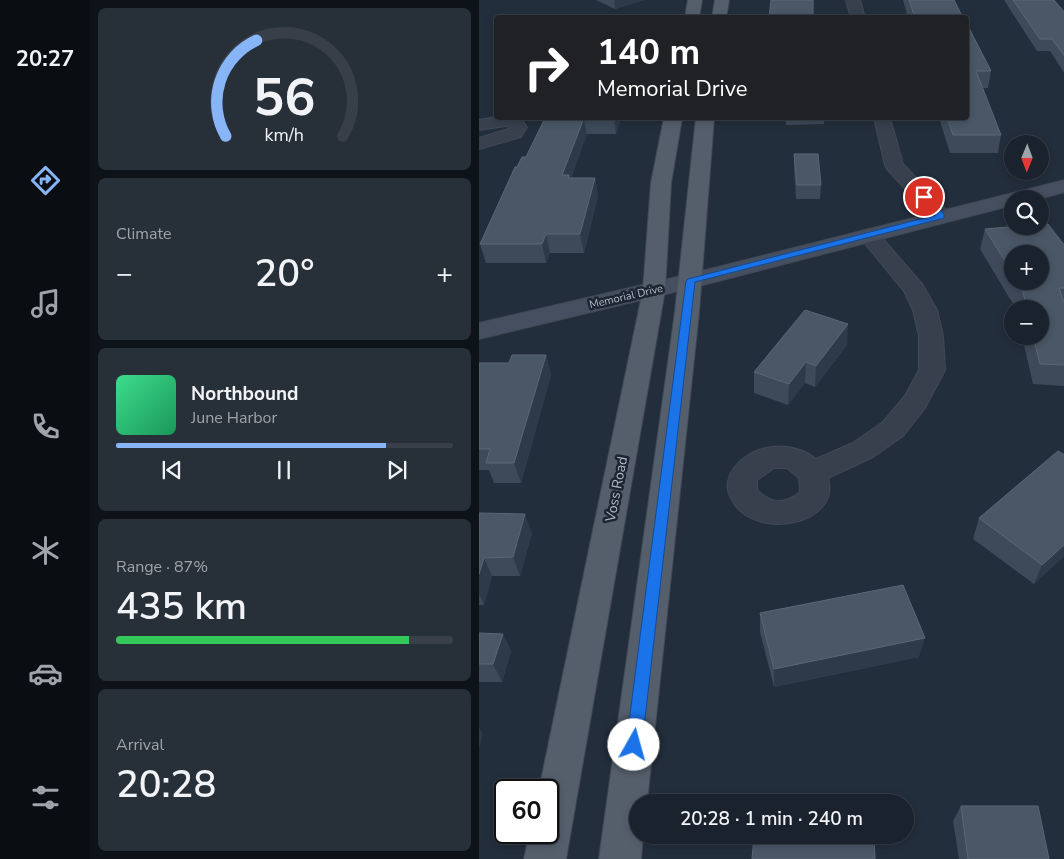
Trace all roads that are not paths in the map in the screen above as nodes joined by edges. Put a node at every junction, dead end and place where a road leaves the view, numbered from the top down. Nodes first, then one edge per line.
1 (695, 0) edge
2 (722, 0) edge
3 (853, 0) edge
4 (692, 15) edge
5 (720, 15) edge
6 (857, 15) edge
7 (673, 120) edge
8 (705, 120) edge
9 (883, 120) edge
10 (479, 125) edge
11 (479, 144) edge
12 (1064, 186) edge
13 (941, 216) junction
14 (869, 235) junction
15 (691, 281) junction
16 (654, 290) junction
17 (479, 331) edge
18 (812, 473) dead end
19 (545, 859) edge
20 (620, 859) edge

1 - 4 main road
2 - 5 main road
3 - 6 street
7 - 16 main road, Voss Road
8 - 15 main road
9 - 13 street
10 - 11 street
12 - 13 street, Memorial Drive
13 - 14 street, Memorial Drive
14 - 15 street, Memorial Drive
14 - 18 street
15 - 16 street, Memorial Drive
15 - 20 main road
16 - 17 street, Memorial Drive
16 - 19 main road, Voss Road

